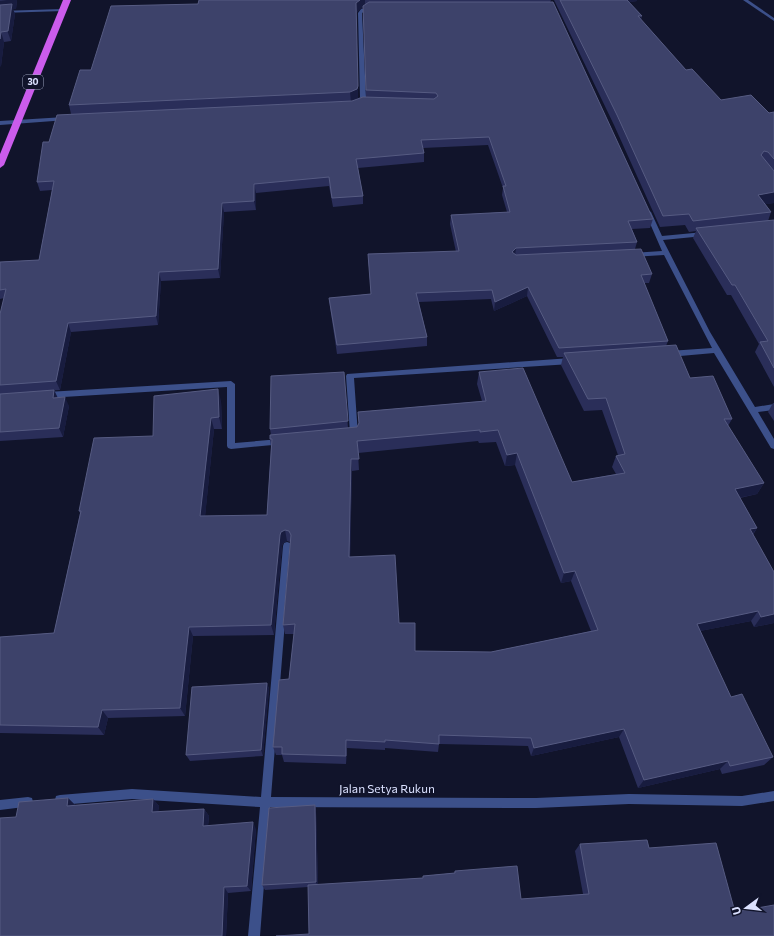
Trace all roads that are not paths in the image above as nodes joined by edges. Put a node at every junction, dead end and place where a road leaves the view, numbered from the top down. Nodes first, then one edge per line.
1 (67, 0) edge
2 (745, 0) edge
3 (384, 8) edge
4 (62, 10) junction
5 (0, 12) edge
6 (774, 20) edge
7 (362, 102) junction
8 (369, 102) edge
9 (352, 106) edge
10 (73, 119) edge
11 (17, 121) junction
12 (0, 123) edge
13 (0, 165) edge
14 (644, 203) edge
15 (713, 233) edge
16 (659, 238) junction
17 (666, 253) junction
18 (626, 255) edge
19 (716, 350) junction
20 (661, 354) edge
21 (581, 360) edge
22 (40, 396) edge
23 (774, 407) edge
24 (754, 410) junction
25 (346, 436) edge
26 (285, 441) edge
27 (774, 446) edge
28 (287, 546) edge
29 (774, 796) edge
30 (265, 802) junction
31 (0, 805) edge
32 (254, 936) edge

1 - 4 highway, 30
2 - 6 street
3 - 7 street
4 - 5 street
4 - 11 highway, 30
7 - 8 street
7 - 9 street
10 - 11 street
11 - 12 street
11 - 13 highway, 30
14 - 16 street
15 - 16 street
16 - 17 street
17 - 18 street
17 - 19 street
19 - 20 street
19 - 24 street
21 - 25 street
22 - 26 street
23 - 24 street
24 - 27 street
28 - 30 street
29 - 30 street, Jalan Setya Rukun
30 - 31 street, Jalan Setya Rukun
30 - 32 street

